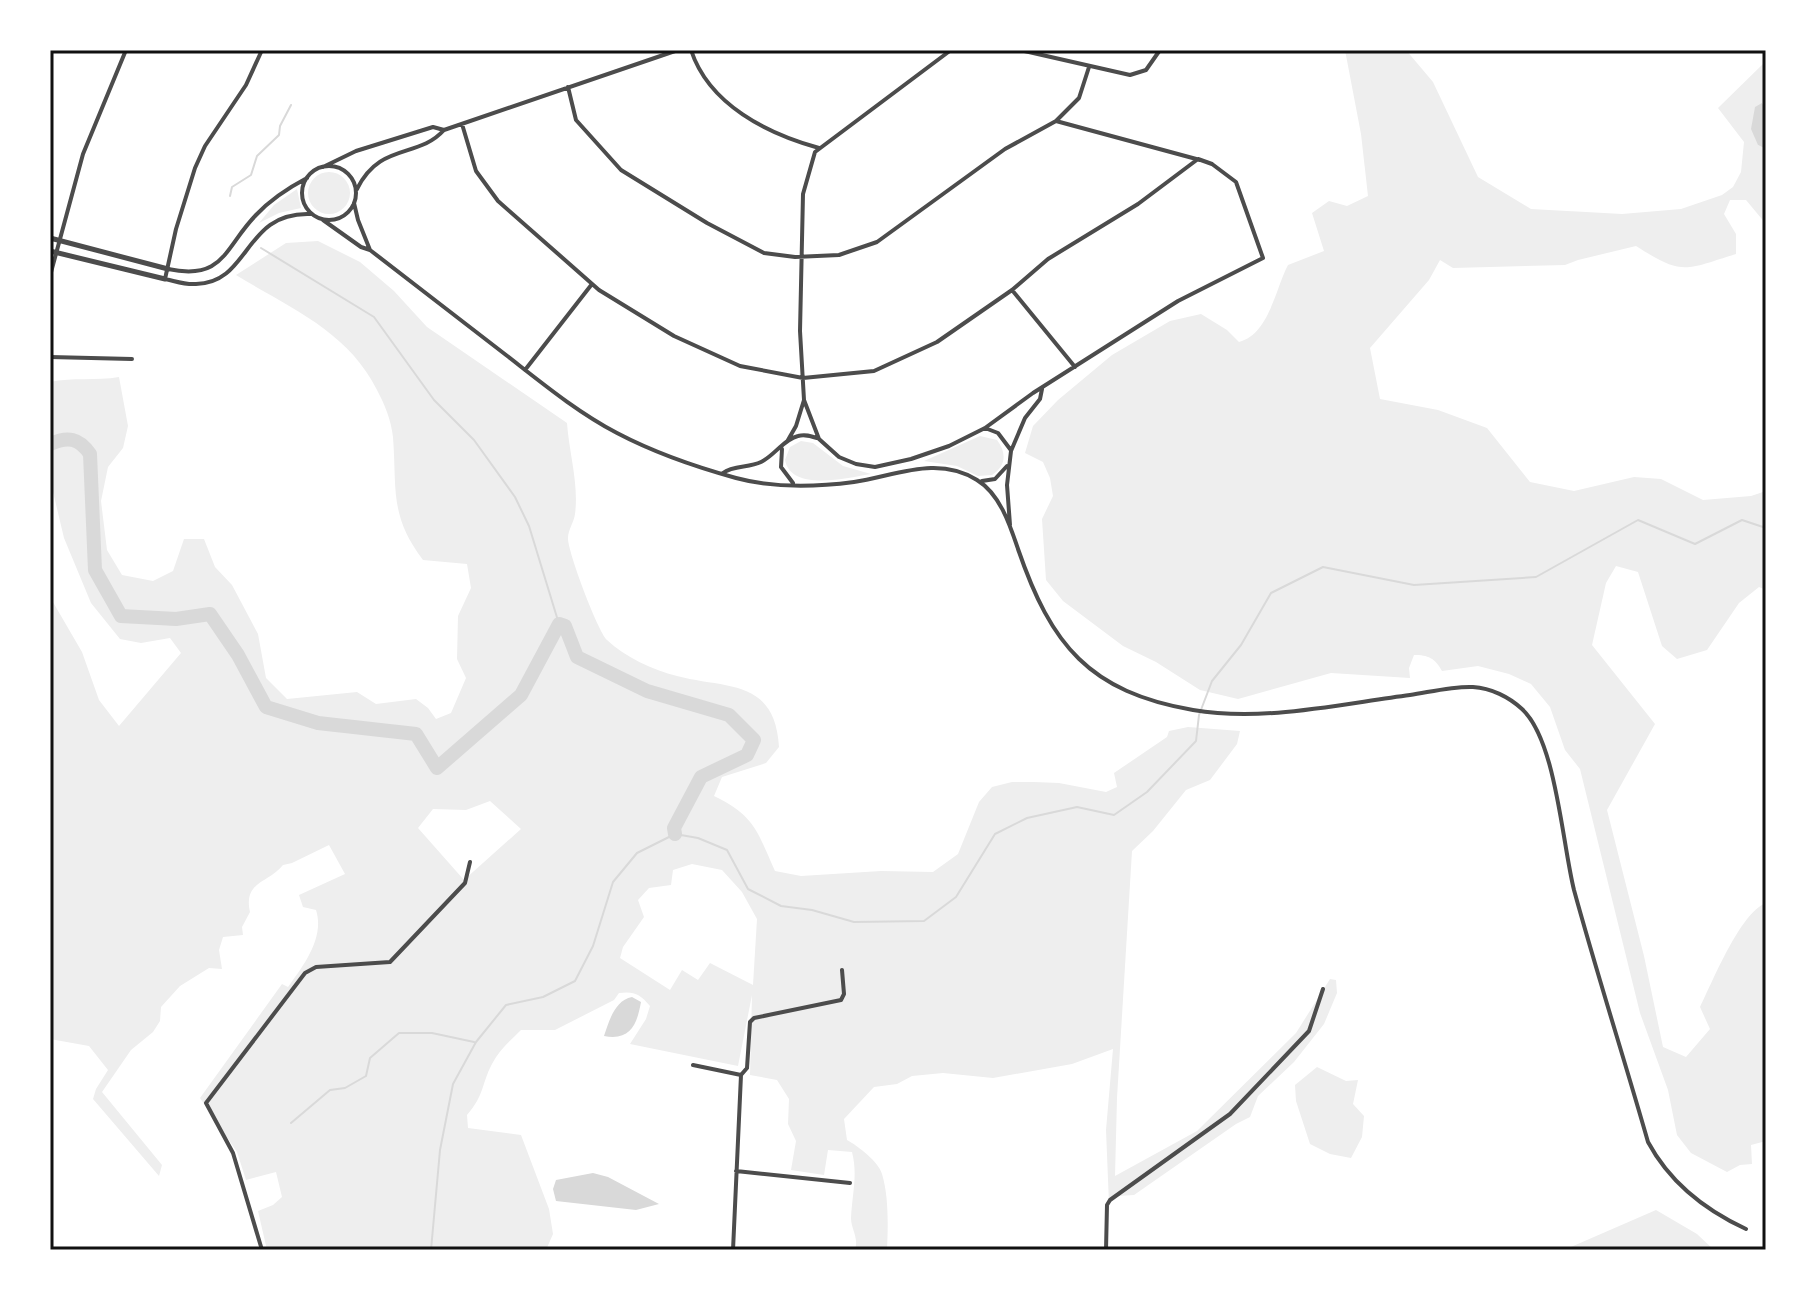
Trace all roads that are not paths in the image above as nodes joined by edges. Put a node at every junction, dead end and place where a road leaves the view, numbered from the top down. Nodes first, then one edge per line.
1 (126, 50) edge
2 (262, 50) edge
3 (678, 50) edge
4 (691, 50) edge
5 (951, 50) edge
6 (1020, 50) edge
7 (1160, 50) edge
8 (1089, 67) junction
9 (568, 87) junction
10 (1056, 121) junction
11 (462, 124) junction
12 (444, 130) junction
13 (819, 148) junction
14 (1198, 159) junction
15 (323, 167) junction
16 (307, 178) junction
17 (356, 190) junction
18 (354, 203) junction
19 (311, 214) junction
20 (323, 220) junction
21 (50, 238) edge
22 (58, 240) junction
23 (370, 250) junction
24 (53, 252) edge
25 (802, 257) junction
26 (168, 269) junction
27 (206, 270) junction
28 (50, 276) edge
29 (165, 279) junction
30 (209, 282) junction
31 (592, 284) junction
32 (1012, 290) junction
33 (50, 357) edge
34 (132, 359) dead end
35 (1075, 367) junction
36 (525, 370) junction
37 (803, 378) junction
38 (1042, 389) junction
39 (804, 400) junction
40 (985, 428) junction
41 (819, 439) junction
42 (788, 440) junction
43 (782, 447) junction
44 (1011, 451) junction
45 (1008, 463) junction
46 (723, 473) junction
47 (979, 481) junction
48 (795, 485) junction
49 (1010, 525) junction
50 (470, 862) dead end
51 (842, 970) dead end
52 (1323, 989) dead end
53 (693, 1065) dead end
54 (741, 1075) junction
55 (736, 1171) junction
56 (850, 1183) dead end
57 (1746, 1229) dead end
58 (262, 1250) edge
59 (733, 1250) edge
60 (1106, 1250) edge

1 - 22 street
2 - 26 street
3 - 9 street
4 - 13 street
5 - 13 street
6 - 8 street
7 - 8 street
8 - 10 street
9 - 11 street
9 - 25 street
10 - 14 street
10 - 25 street
11 - 12 street
11 - 31 street
12 - 15 street
12 - 17 street
13 - 25 street
14 - 32 street
14 - 35 street
15 - 16 street
15 - 17 street
16 - 19 street
16 - 27 street
17 - 18 street
18 - 20 street
18 - 23 street
19 - 20 street
19 - 30 street
20 - 23 street
21 - 22 street
22 - 24 street
22 - 26 street
23 - 36 street
24 - 28 street
24 - 29 street
25 - 37 street
26 - 27 street
26 - 29 street
27 - 30 street
29 - 30 street
31 - 36 street
31 - 37 street
32 - 35 street
32 - 37 street
33 - 34 street
35 - 38 street
36 - 46 street
37 - 39 street
38 - 40 street
38 - 44 street
39 - 41 street
39 - 42 street
40 - 41 street
40 - 44 street
41 - 42 street
42 - 43 street
43 - 46 street
43 - 48 street
44 - 45 street
45 - 47 street
45 - 49 street
46 - 48 street
47 - 48 street
47 - 49 street
49 - 57 street
50 - 58 street
51 - 54 street
52 - 60 street
53 - 54 street
54 - 55 street
55 - 56 street
55 - 59 street

